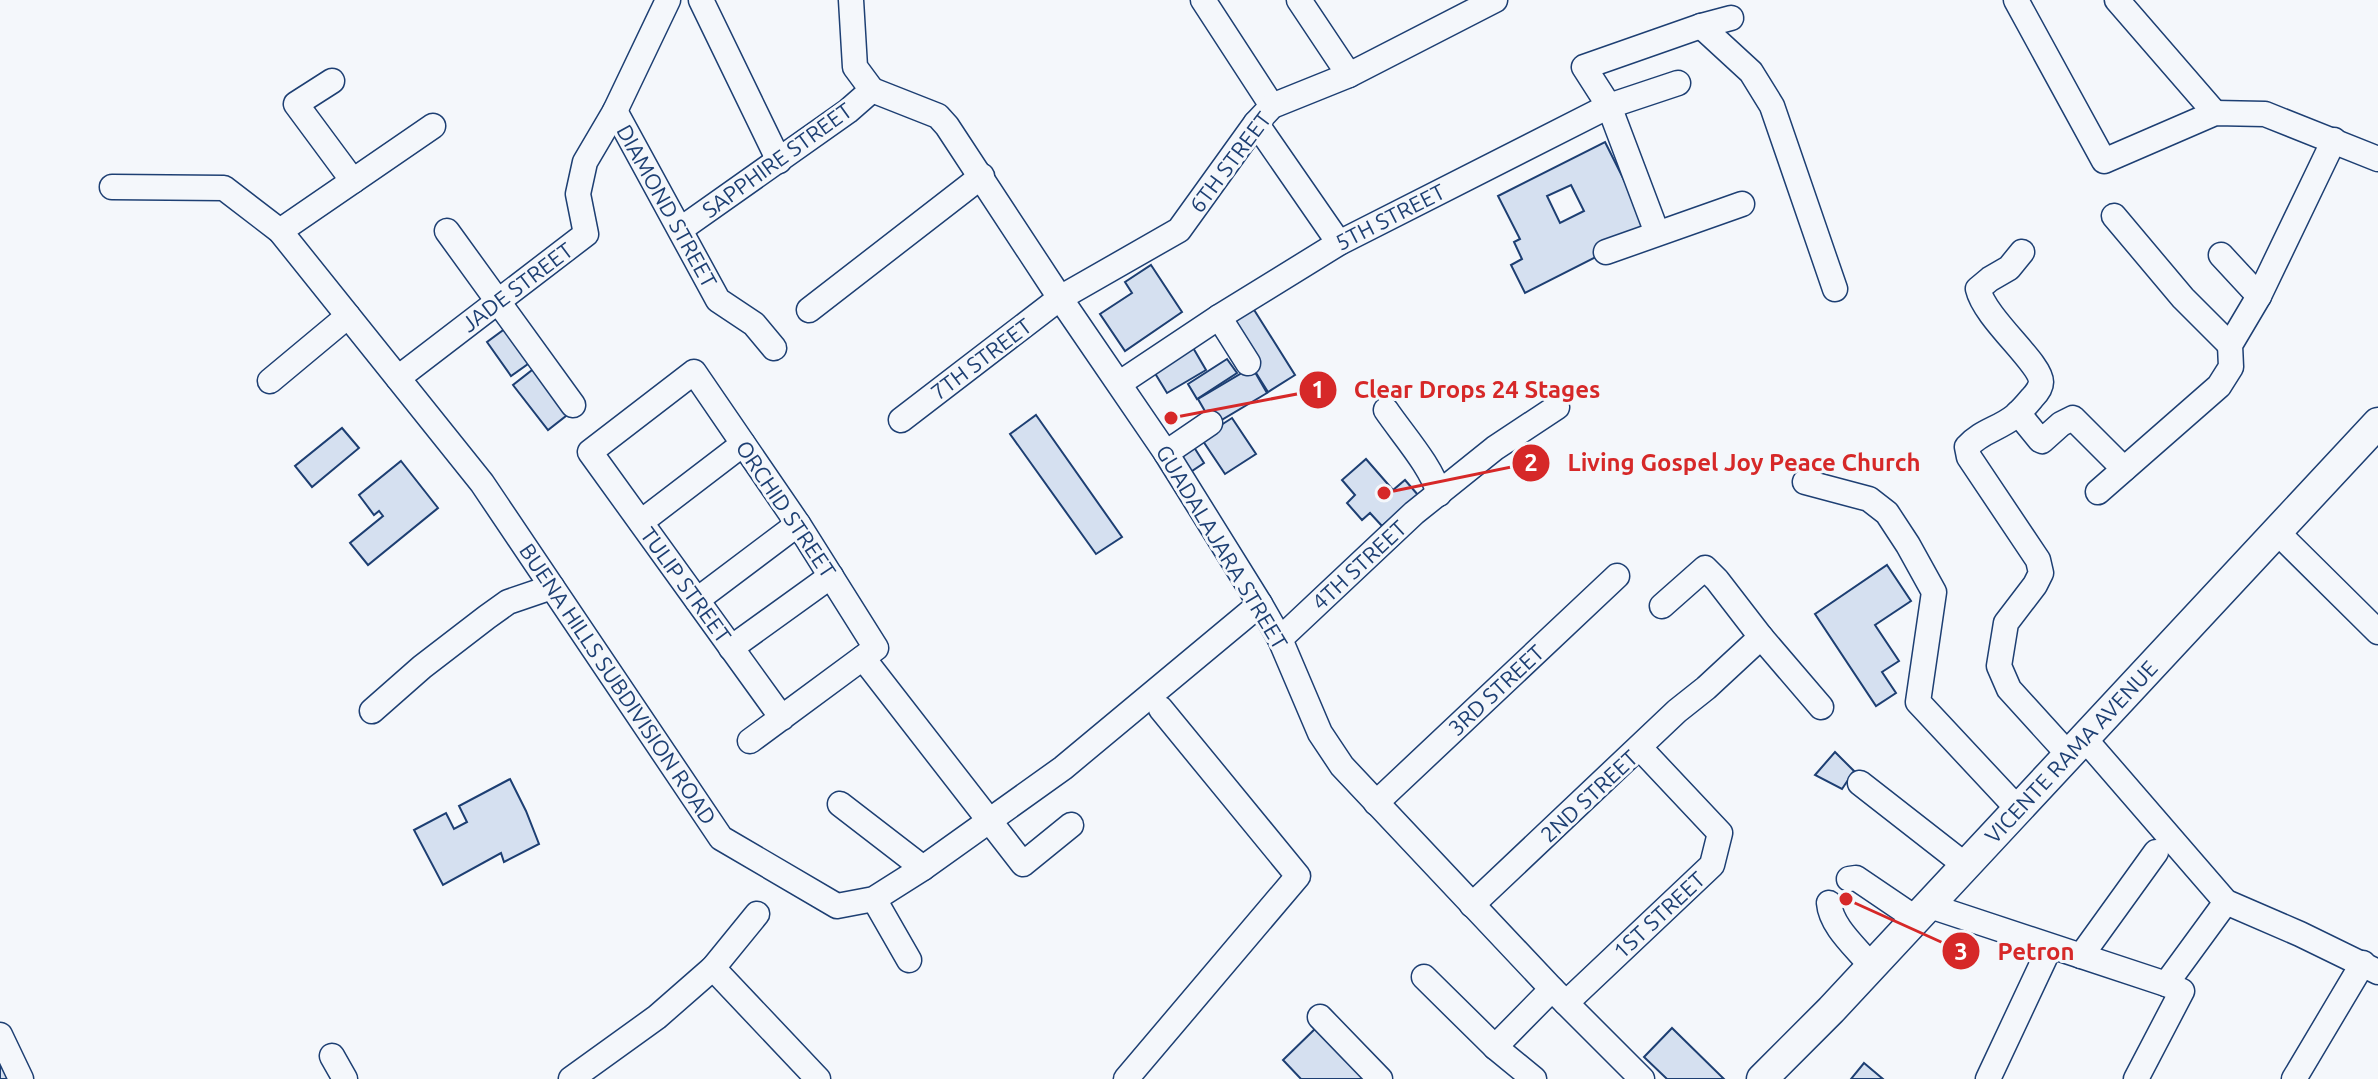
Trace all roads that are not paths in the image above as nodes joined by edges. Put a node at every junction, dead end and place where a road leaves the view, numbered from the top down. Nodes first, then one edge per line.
1 (668, 0) edge
2 (701, 0) edge
3 (851, 0) edge
4 (1203, 0) edge
5 (1299, 0) edge
6 (1495, 0) edge
7 (2016, 0) edge
8 (2117, 0) edge
9 (1731, 18) dead end
10 (1701, 26) junction
11 (1349, 75) junction
12 (332, 81) dead end
13 (1678, 83) dead end
14 (872, 90) junction
15 (1609, 106) junction
16 (615, 111) junction
17 (2215, 113) junction
18 (1264, 115) junction
19 (433, 126) dead end
20 (2334, 140) junction
21 (2378, 159) edge
22 (779, 161) junction
23 (982, 176) junction
24 (353, 181) junction
25 (112, 187) dead end
26 (1742, 204) dead end
27 (2114, 216) dead end
28 (681, 229) junction
29 (280, 231) junction
30 (447, 231) dead end
31 (1657, 233) junction
32 (1339, 243) junction
33 (1606, 252) dead end
34 (2022, 252) dead end
35 (2221, 255) dead end
36 (1835, 289) dead end
37 (2259, 296) junction
38 (1060, 298) junction
39 (498, 300) junction
40 (809, 310) dead end
41 (348, 316) junction
42 (1219, 317) junction
43 (2230, 345) junction
44 (774, 348) dead end
45 (1248, 363) dead end
46 (398, 378) junction
47 (270, 381) dead end
48 (1120, 383) junction
49 (573, 405) dead end
50 (1557, 407) dead end
51 (1386, 410) dead end
52 (2018, 413) junction
53 (901, 420) dead end
54 (1210, 423) dead end
55 (2378, 423) edge
56 (743, 444) junction
57 (590, 452) joint
58 (1166, 453) junction
59 (2124, 469) junction
60 (1805, 482) dead end
61 (2098, 492) dead end
62 (1439, 494) junction
63 (641, 522) junction
64 (798, 524) junction
65 (2277, 532) junction
66 (831, 576) junction
67 (1617, 576) dead end
68 (552, 587) junction
69 (697, 600) junction
70 (1260, 604) junction
71 (1662, 606) dead end
72 (2378, 632) edge
73 (1761, 637) junction
74 (1280, 639) junction
75 (731, 648) junction
76 (870, 653) junction
77 (1821, 707) dead end
78 (1161, 709) dead end
79 (372, 711) dead end
80 (782, 718) junction
81 (750, 741) dead end
82 (2076, 746) junction
83 (1640, 748) junction
84 (1860, 783) dead end
85 (1376, 803) junction
86 (840, 804) dead end
87 (2018, 809) junction
88 (988, 819) junction
89 (1071, 825) dead end
90 (2156, 852) dead end
91 (1965, 865) junction
92 (923, 868) junction
93 (1849, 879) dead end
94 (874, 899) junction
95 (2226, 902) junction
96 (1829, 903) dead end
97 (1472, 905) junction
98 (1921, 912) junction
99 (757, 914) dead end
100 (2050, 947) junction
101 (2081, 956) junction
102 (909, 960) dead end
103 (1871, 966) junction
104 (713, 968) junction
105 (2370, 968) edge
106 (1424, 977) dead end
107 (2166, 984) junction
108 (1559, 996) junction
109 (1320, 1017) dead end
110 (0, 1035) edge
111 (1495, 1047) junction
112 (332, 1056) dead end
113 (582, 1076) edge
114 (1765, 1078) edge
115 (21, 1079) edge
116 (345, 1079) edge
117 (818, 1079) edge
118 (1126, 1079) edge
119 (1380, 1079) edge
120 (1534, 1079) edge
121 (1642, 1079) edge
122 (1988, 1079) edge
123 (2136, 1079) edge
124 (2294, 1079) edge

1 - 16 street, JADE STREET
2 - 22 street
3 - 14 street
4 - 18 street
5 - 11 street
6 - 11 street, 6TH STREET
7 - 17 street
8 - 17 street
9 - 10 street
10 - 15 street
10 - 36 street
11 - 18 street, 6TH STREET
12 - 24 street
13 - 15 street, 5TH STREET
14 - 22 street, SAPPHIRE STREET
14 - 23 street, GUADALAJARA STREET
15 - 31 street
15 - 32 street, 5TH STREET
16 - 28 street, DIAMOND STREET
16 - 39 street, JADE STREET
17 - 20 street
18 - 32 street
18 - 38 street, 6TH STREET
19 - 24 street
20 - 21 street
20 - 37 street
22 - 28 street, SAPPHIRE STREET
23 - 38 street, GUADALAJARA STREET
23 - 40 street
24 - 29 street
25 - 29 street, BUENA HILLS SUBDIVISION ROAD
26 - 31 street
27 - 43 street
28 - 44 street, DIAMOND STREET
29 - 41 street, BUENA HILLS SUBDIVISION ROAD
30 - 39 street
31 - 33 street
32 - 42 street, 5TH STREET
34 - 52 street
35 - 37 street
37 - 43 street
38 - 48 street, GUADALAJARA STREET
38 - 53 street, 7TH STREET
39 - 46 street, JADE STREET
39 - 49 street
41 - 46 street, BUENA HILLS SUBDIVISION ROAD
41 - 47 street
42 - 45 street
42 - 48 street, 5TH STREET
43 - 59 street
46 - 68 street, BUENA HILLS SUBDIVISION ROAD
48 - 58 street, GUADALAJARA STREET
50 - 62 street, 4TH STREET
51 - 62 street
52 - 59 street
52 - 82 street
54 - 58 street
55 - 65 main road, VICENTE RAMA AVENUE
56 - 57 street, ORCHID STREET
56 - 63 street
56 - 64 street, ORCHID STREET
57 - 63 street, TULIP STREET
58 - 70 street, GUADALAJARA STREET
59 - 61 street
60 - 87 street
62 - 74 street, 4TH STREET
63 - 69 street, TULIP STREET
64 - 66 street, ORCHID STREET
64 - 69 street
65 - 72 street
65 - 82 main road, VICENTE RAMA AVENUE
66 - 75 street
66 - 76 street, ORCHID STREET
67 - 85 street, 3RD STREET
68 - 79 street
68 - 94 street, BUENA HILLS SUBDIVISION ROAD
69 - 75 street, TULIP STREET
70 - 74 street, GUADALAJARA STREET
70 - 88 street, BUENA HILLS SUBDIVISION ROAD
71 - 73 street
73 - 77 street
73 - 83 street, 2ND STREET
74 - 85 street, GUADALAJARA STREET
75 - 80 street, TULIP STREET
76 - 80 street
76 - 88 street, ORCHID STREET
78 - 118 street
80 - 81 street
82 - 87 main road, VICENTE RAMA AVENUE
82 - 95 street
83 - 97 street, 2ND STREET
83 - 108 street, 1ST STREET
84 - 91 street
85 - 97 street, GUADALAJARA STREET
86 - 92 street
87 - 91 main road, VICENTE RAMA AVENUE
88 - 89 street, ORCHID STREET
88 - 92 street, BUENA HILLS SUBDIVISION ROAD
90 - 101 street
91 - 98 main road, VICENTE RAMA AVENUE
92 - 94 street, BUENA HILLS SUBDIVISION ROAD
93 - 98 street
94 - 102 street
95 - 105 street
95 - 107 street
96 - 103 street
97 - 108 street, GUADALAJARA STREET
98 - 100 street
98 - 103 main road, VICENTE RAMA AVENUE
99 - 104 street
100 - 101 street
100 - 122 street
101 - 107 street
103 - 114 main road, VICENTE RAMA AVENUE
104 - 113 street
104 - 117 street
105 - 124 street
106 - 111 street
107 - 123 street
108 - 111 street
108 - 121 street, GUADALAJARA STREET
109 - 119 street
110 - 115 street
111 - 120 street
112 - 116 street

